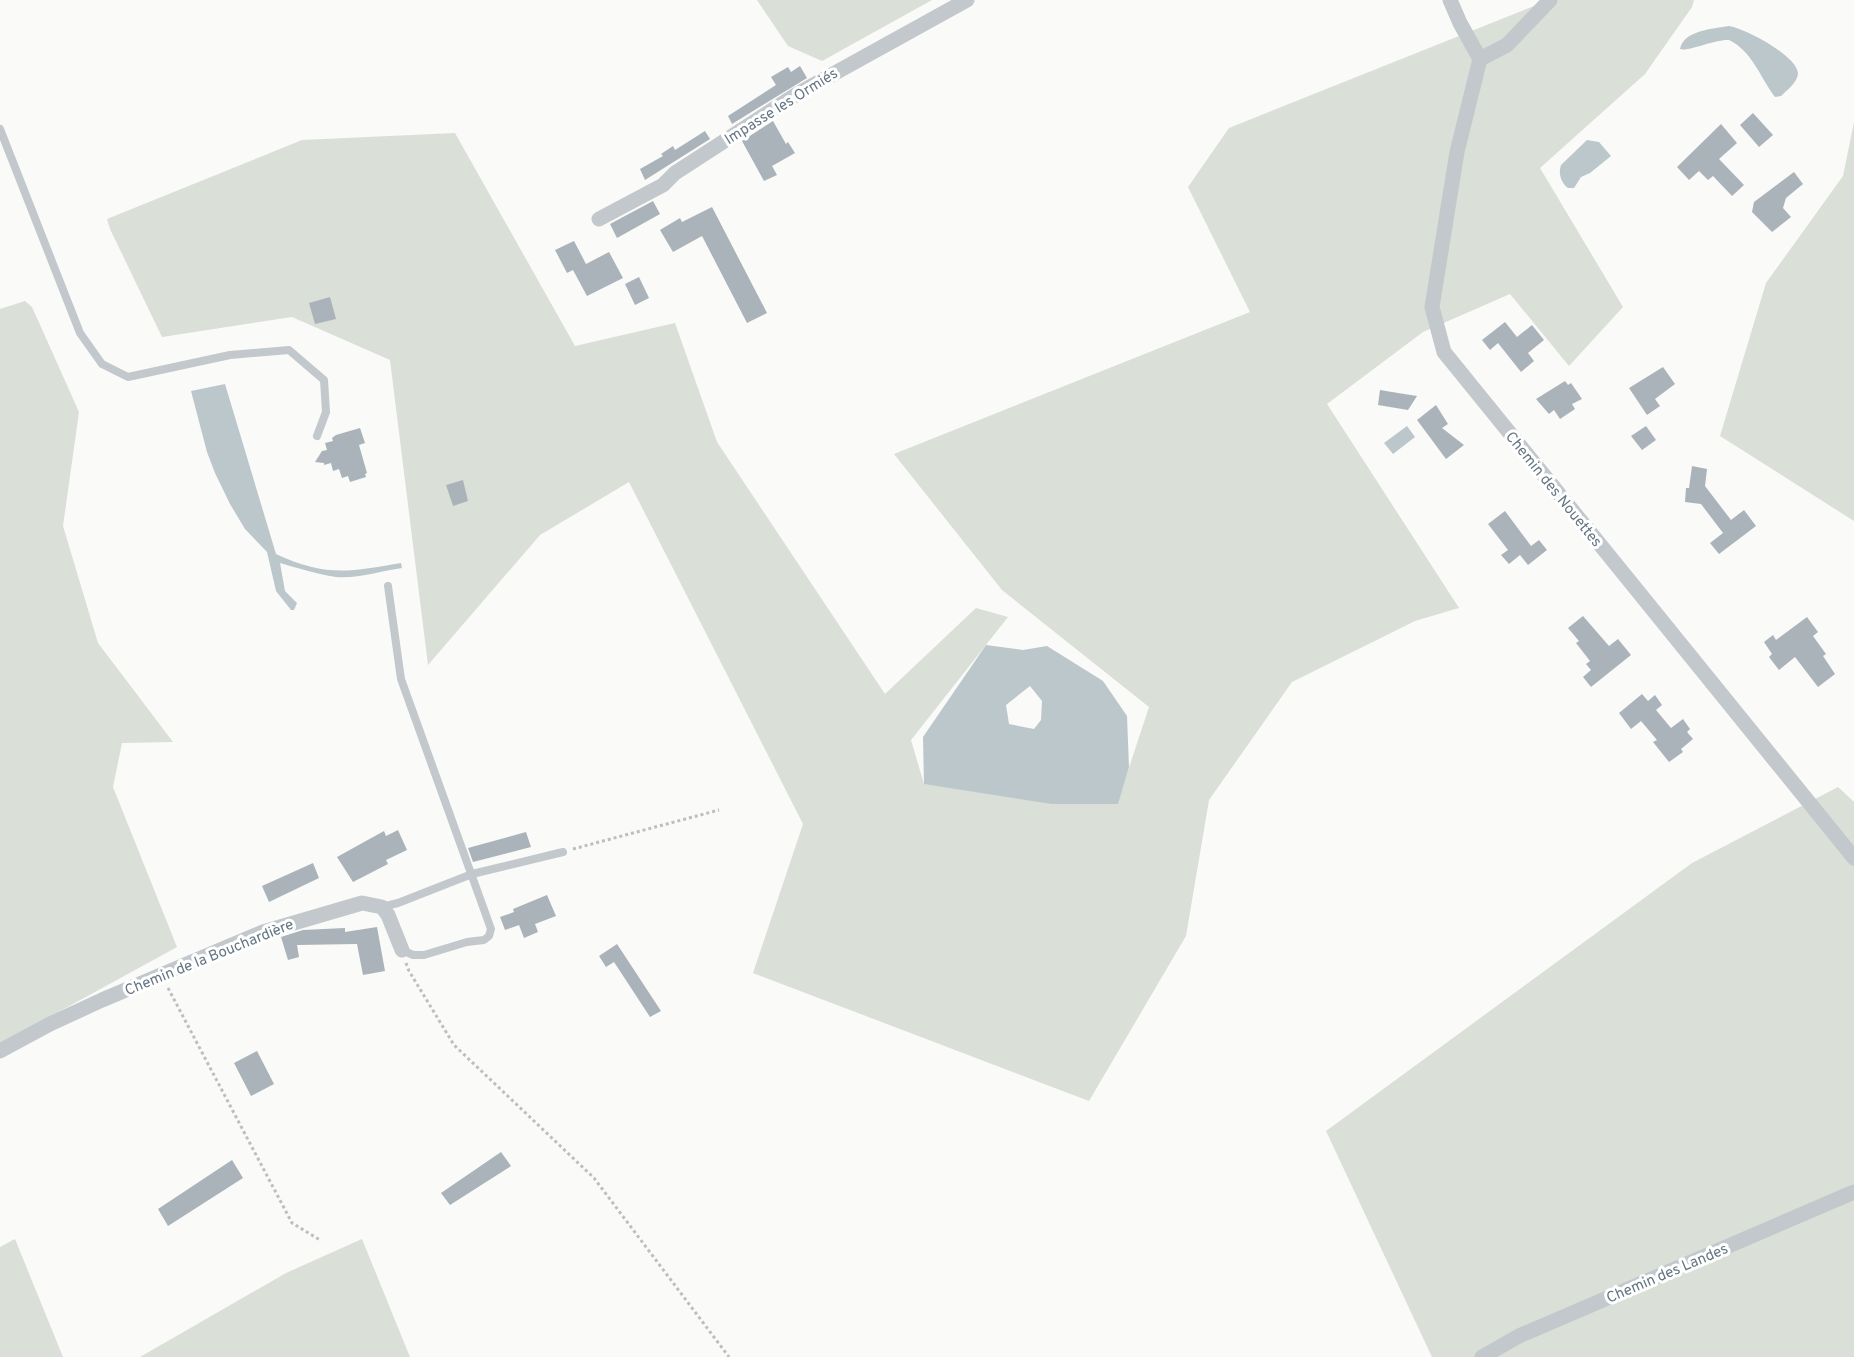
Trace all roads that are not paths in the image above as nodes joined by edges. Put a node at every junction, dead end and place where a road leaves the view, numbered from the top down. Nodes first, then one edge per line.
1 (967, 0) edge
2 (1450, 0) edge
3 (1550, 0) edge
4 (1480, 59) junction
5 (0, 129) edge
6 (599, 219) dead end
7 (317, 436) dead end
8 (388, 586) dead end
9 (563, 852) road end
10 (1854, 858) edge
11 (472, 874) junction
12 (382, 907) junction
13 (402, 950) joint
14 (0, 1052) edge
15 (1854, 1192) edge
16 (1482, 1357) edge

1 - 6 street, Impasse les Ormiés
2 - 4 street
3 - 4 street
4 - 10 street, Chemin des Nouettes
5 - 7 lane
8 - 11 lane
9 - 11 lane
11 - 12 lane
11 - 13 lane
12 - 13 street
12 - 14 street, Chemin de la Bouchardière
15 - 16 street, Chemin des Landes

